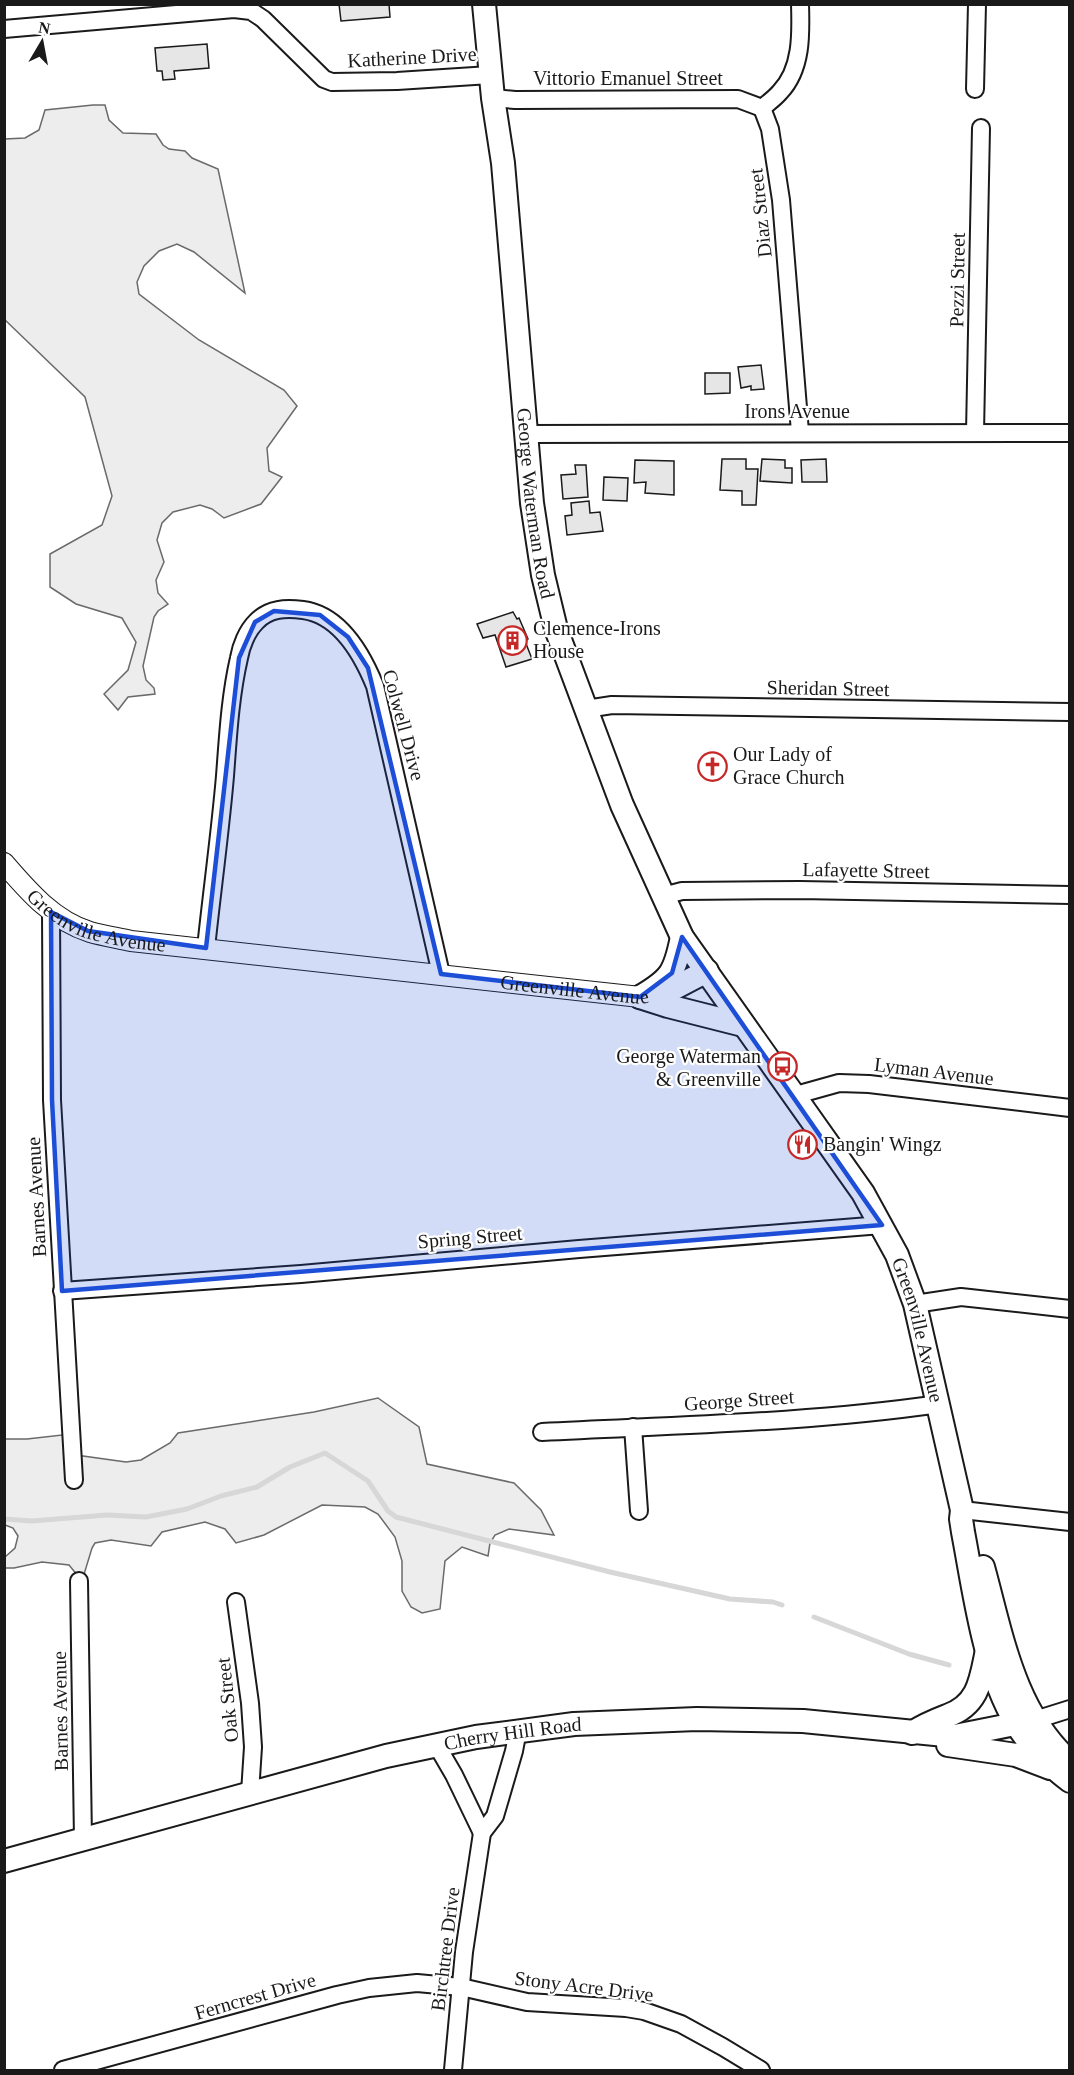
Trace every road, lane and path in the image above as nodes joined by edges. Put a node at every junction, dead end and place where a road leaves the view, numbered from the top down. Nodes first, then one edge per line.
1 (484, 4) edge
2 (800, 4) edge
3 (977, 4) edge
4 (4, 29) edge
5 (490, 75) junction
6 (975, 88) dead end
7 (492, 98) junction
8 (762, 108) junction
9 (981, 128) dead end
10 (800, 432) junction
11 (975, 433) junction
12 (1070, 433) edge
13 (525, 434) junction
14 (586, 709) junction
15 (1070, 712) edge
16 (4, 863) edge
17 (1070, 895) edge
18 (663, 896) junction
19 (51, 912) junction
20 (682, 937) junction
21 (206, 948) junction
22 (707, 971) junction
23 (441, 974) junction
24 (665, 993) joint
25 (640, 997) junction
26 (743, 1025) junction
27 (796, 1095) junction
28 (1070, 1108) edge
29 (882, 1225) junction
30 (62, 1291) junction
31 (915, 1304) junction
32 (1070, 1308) edge
33 (939, 1404) junction
34 (633, 1427) junction
35 (542, 1432) dead end
36 (74, 1480) dead end
37 (962, 1510) junction
38 (639, 1511) dead end
39 (1070, 1522) edge
40 (79, 1581) dead end
41 (236, 1602) dead end
42 (987, 1649) junction
43 (1070, 1709) edge
44 (1026, 1722) junction
45 (847, 1726) junction
46 (518, 1730) junction
47 (912, 1733) junction
48 (436, 1744) junction
49 (1066, 1771) edge
50 (250, 1793) junction
51 (482, 1833) junction
52 (83, 1839) junction
53 (4, 1861) edge
54 (461, 1987) junction
55 (63, 2070) edge
56 (453, 2070) edge
57 (761, 2070) edge

1 - 5 main road, George Waterman Road
2 - 8 street
3 - 6 street
4 - 5 street, Katherine Drive
5 - 7 main road, George Waterman Road
7 - 8 street, Vittorio Emanuel Street
7 - 13 main road, George Waterman Road
8 - 10 street, Diaz Street
9 - 11 street, Pezzi Street
10 - 11 street, Irons Avenue
10 - 13 street, Irons Avenue
11 - 12 street, Irons Avenue
13 - 14 main road, George Waterman Road
14 - 15 street, Sheridan Street
14 - 18 main road, George Waterman Road
16 - 19 street, Greenville Avenue
17 - 18 street, Lafayette Street
18 - 20 main road, George Waterman Road
19 - 21 street, Greenville Avenue
19 - 30 street, Barnes Avenue
20 - 22 main road, George Waterman Road
20 - 25 main road
21 - 23 street, Greenville Avenue
21 - 23 street, Colwell Drive
22 - 24 main road, Greenville Avenue
22 - 26 main road, Greenville Avenue
23 - 25 street, Greenville Avenue
24 - 25 street, Greenville Avenue
25 - 26 main road
26 - 27 main road, Greenville Avenue
27 - 28 street, Lyman Avenue
27 - 29 main road, Greenville Avenue
29 - 30 street, Spring Street
29 - 31 main road, Greenville Avenue
30 - 36 street, Barnes Avenue
31 - 32 street
31 - 33 main road, Greenville Avenue
33 - 34 street, George Street
33 - 37 main road, Greenville Avenue
34 - 35 street, George Street
34 - 38 street
37 - 39 street
37 - 42 main road, Greenville Avenue
37 - 44 main road, Greenville Avenue
40 - 52 street, Barnes Avenue
41 - 50 street, Oak Street
42 - 44 main road, Greenville Avenue
42 - 47 main road
43 - 44 street
44 - 47 main road, Cherry Hill Road
44 - 49 main road, Greenville Avenue
45 - 46 main road, Cherry Hill Road
45 - 47 main road, Cherry Hill Road
45 - 49 main road
46 - 48 main road, Cherry Hill Road
46 - 51 street, Birchtree Drive
48 - 50 main road, Cherry Hill Road
48 - 51 street
50 - 52 main road, Cherry Hill Road
51 - 54 street, Birchtree Drive
52 - 53 main road, Cherry Hill Road
54 - 55 street, Ferncrest Drive
54 - 56 street, Birchtree Drive
54 - 57 street, Stony Acre Drive

